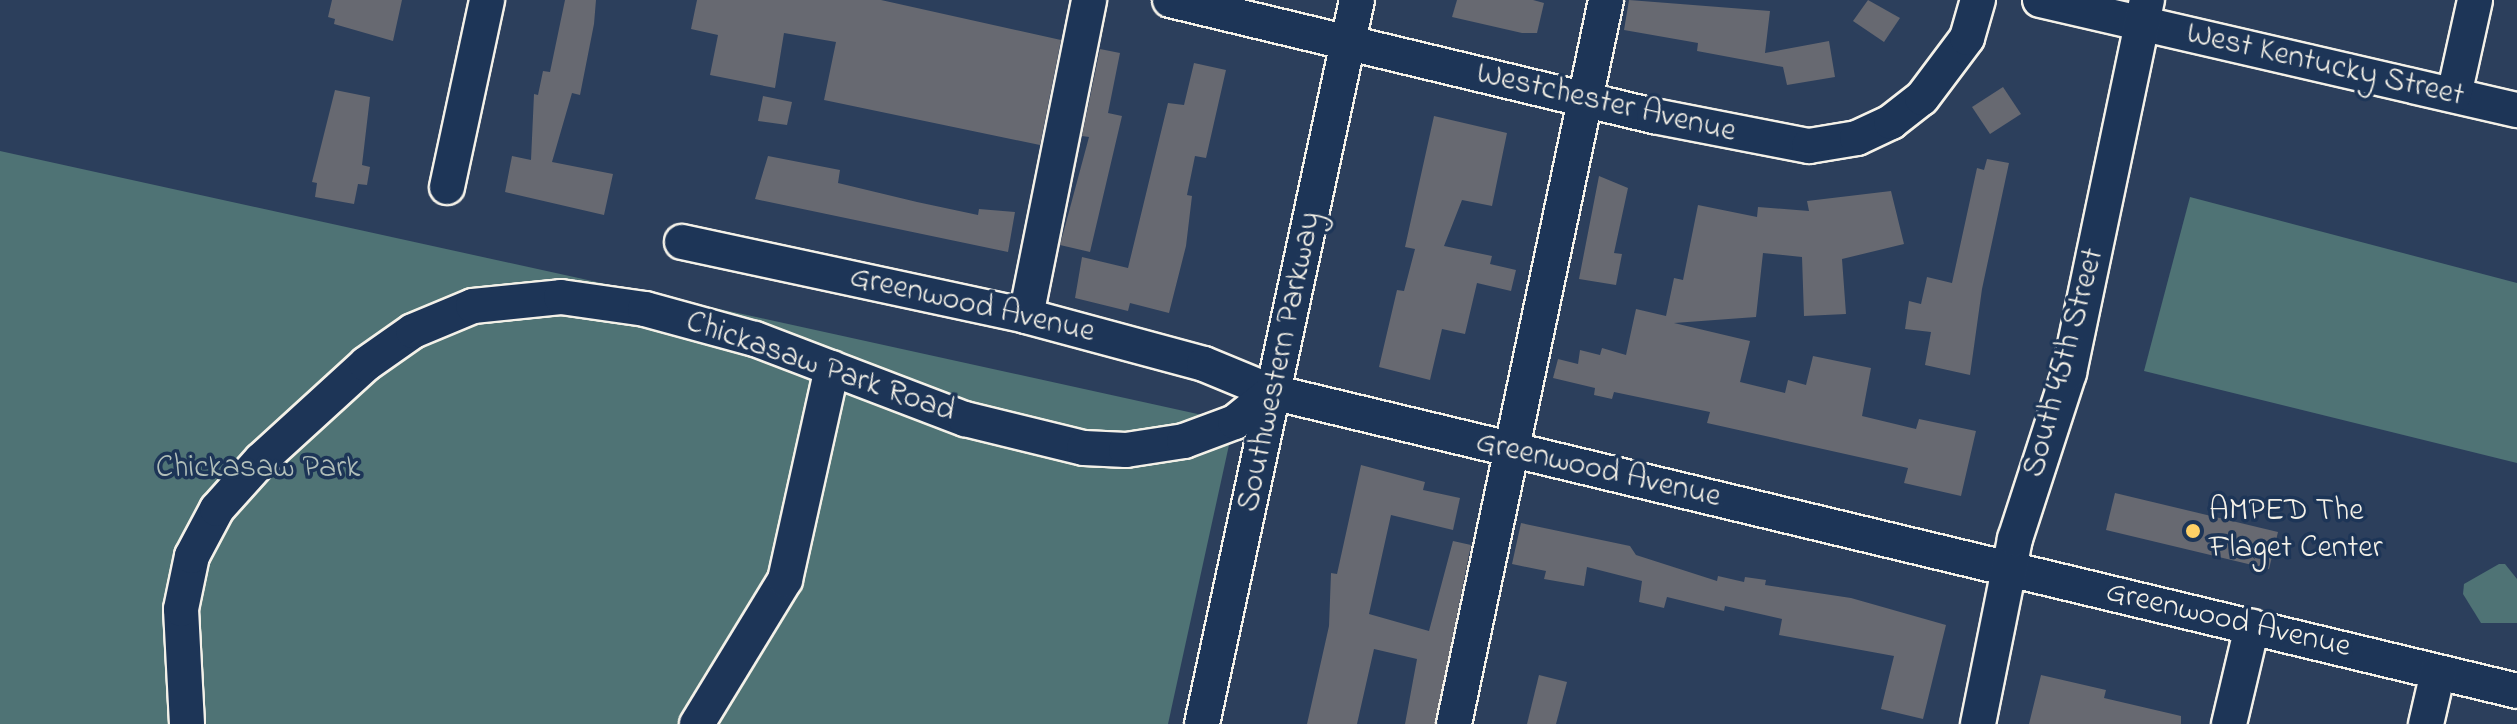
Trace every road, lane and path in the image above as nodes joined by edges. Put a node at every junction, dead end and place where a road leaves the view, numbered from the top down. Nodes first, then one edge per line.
1 (487, 0) edge
2 (1089, 0) edge
3 (1170, 0) edge
4 (1357, 0) edge
5 (1606, 0) edge
6 (1978, 0) edge
7 (2040, 0) edge
8 (2475, 0) edge
9 (2145, 12) edge
10 (1348, 43) junction
11 (2454, 95) junction
12 (1586, 100) junction
13 (2517, 110) edge
14 (447, 187) dead end
15 (682, 242) dead end
16 (1026, 316) junction
17 (832, 368) junction
18 (1272, 392) junction
19 (1514, 450) junction
20 (2009, 569) junction
21 (2252, 627) junction
22 (2438, 672) junction
23 (2517, 691) edge
24 (187, 724) edge
25 (697, 724) edge
26 (1202, 724) edge
27 (1454, 724) edge
28 (1978, 724) edge
29 (2229, 724) edge
30 (2426, 724) edge

1 - 14 street
2 - 16 street
3 - 10 street, Westchester Avenue
4 - 10 street, Southwestern Parkway
5 - 12 street
6 - 12 street, Westchester Avenue
7 - 9 street, West Kentucky Street
8 - 11 street
9 - 11 street, West Kentucky Street
9 - 20 street, South 45th Street
10 - 12 street, Westchester Avenue
10 - 18 street, Southwestern Parkway
11 - 13 street, West Kentucky Street
12 - 19 street
15 - 16 street, Greenwood Avenue
16 - 18 street, Greenwood Avenue
17 - 18 street, Chickasaw Park Road
17 - 24 street, Chickasaw Park Road
17 - 25 street
18 - 19 street, Greenwood Avenue
18 - 26 street, Southwestern Parkway
19 - 20 street, Greenwood Avenue
19 - 27 street
20 - 21 street, Greenwood Avenue
20 - 28 street, South 45th Street
21 - 22 street, Greenwood Avenue
21 - 29 street
22 - 23 street, Greenwood Avenue
22 - 30 street

